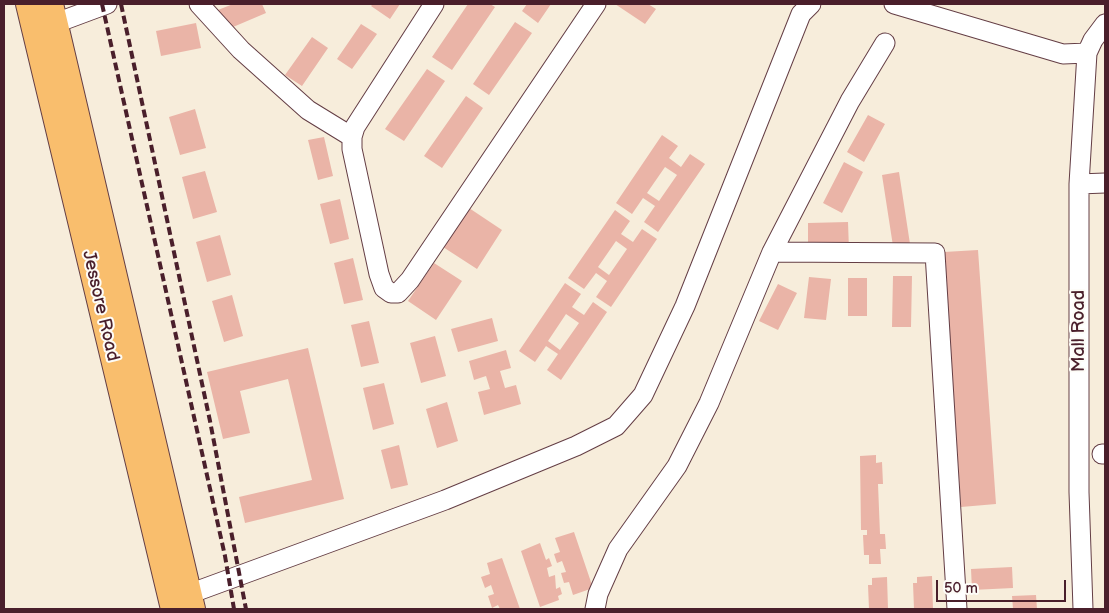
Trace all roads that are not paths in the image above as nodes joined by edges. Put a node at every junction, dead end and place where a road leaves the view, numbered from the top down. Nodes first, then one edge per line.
1 (28, 4) edge
2 (107, 4) edge
3 (199, 4) edge
4 (434, 4) edge
5 (596, 4) edge
6 (811, 4) edge
7 (894, 4) edge
8 (54, 13) edge
9 (1105, 24) edge
10 (885, 43) dead end
11 (1087, 53) junction
12 (352, 137) junction
13 (1105, 183) edge
14 (1079, 184) junction
15 (772, 252) junction
16 (181, 602) edge
17 (595, 609) edge
18 (957, 609) edge
19 (1082, 609) edge

1 - 16 main road, Jessore Road
2 - 8 street
3 - 12 street
4 - 12 street
5 - 12 street
6 - 16 street
7 - 11 street
8 - 16 main road, Jessore Road
9 - 11 street
10 - 15 street
11 - 14 street, Mall Road
13 - 14 street
14 - 19 street, Mall Road
15 - 17 street
15 - 18 street

